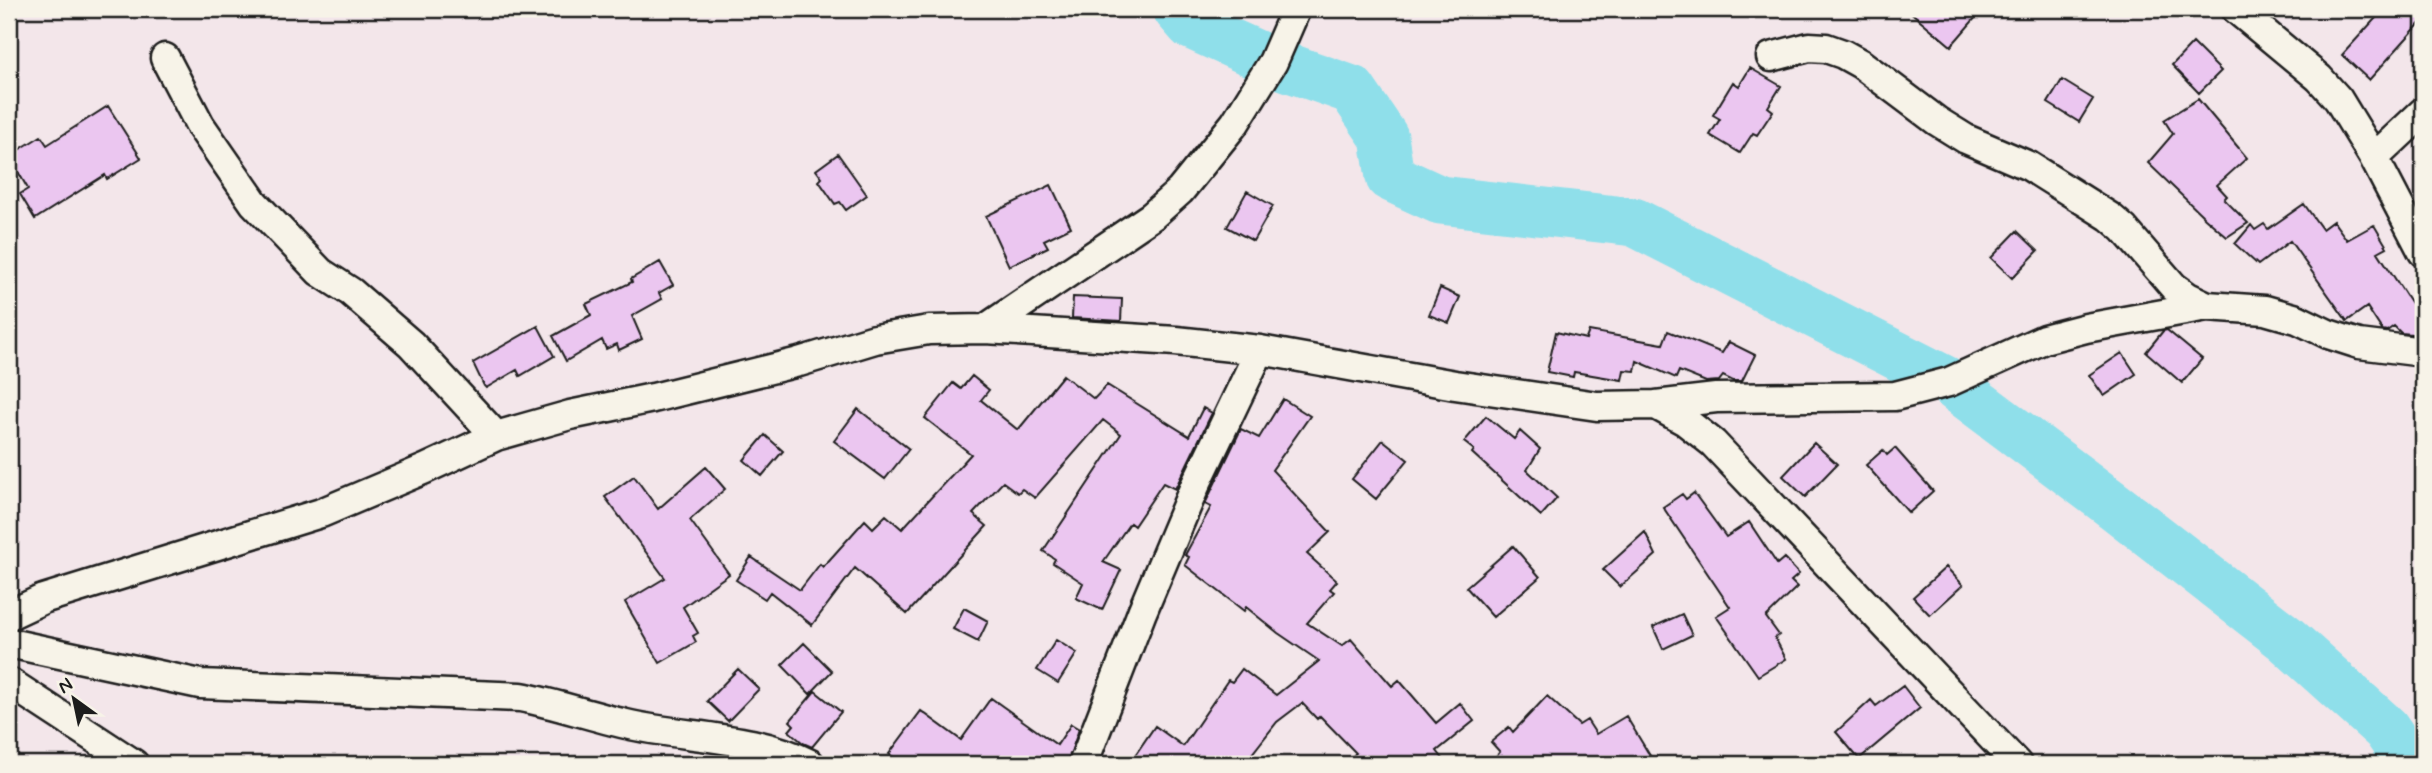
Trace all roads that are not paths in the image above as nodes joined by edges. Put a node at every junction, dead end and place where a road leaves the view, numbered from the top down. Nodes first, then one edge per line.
1 (1296, 9) edge
2 (2236, 9) edge
3 (1771, 57) dead end
4 (165, 58) dead end
5 (2423, 113) edge
6 (2374, 158) junction
7 (2423, 252) edge
8 (2207, 306) junction
9 (985, 329) junction
10 (1261, 350) junction
11 (2423, 352) edge
12 (1656, 405) junction
13 (496, 436) junction
14 (9, 615) edge
15 (9, 643) edge
16 (9, 682) edge
17 (134, 764) edge
18 (810, 764) edge
19 (1083, 764) edge
20 (2017, 764) edge

1 - 9 street
2 - 6 street
3 - 8 street
4 - 13 street
5 - 6 street
6 - 7 street
8 - 11 street
8 - 12 street
9 - 10 street
9 - 13 street
10 - 12 street
10 - 19 street
12 - 20 street
13 - 14 street
15 - 18 street
16 - 17 street

